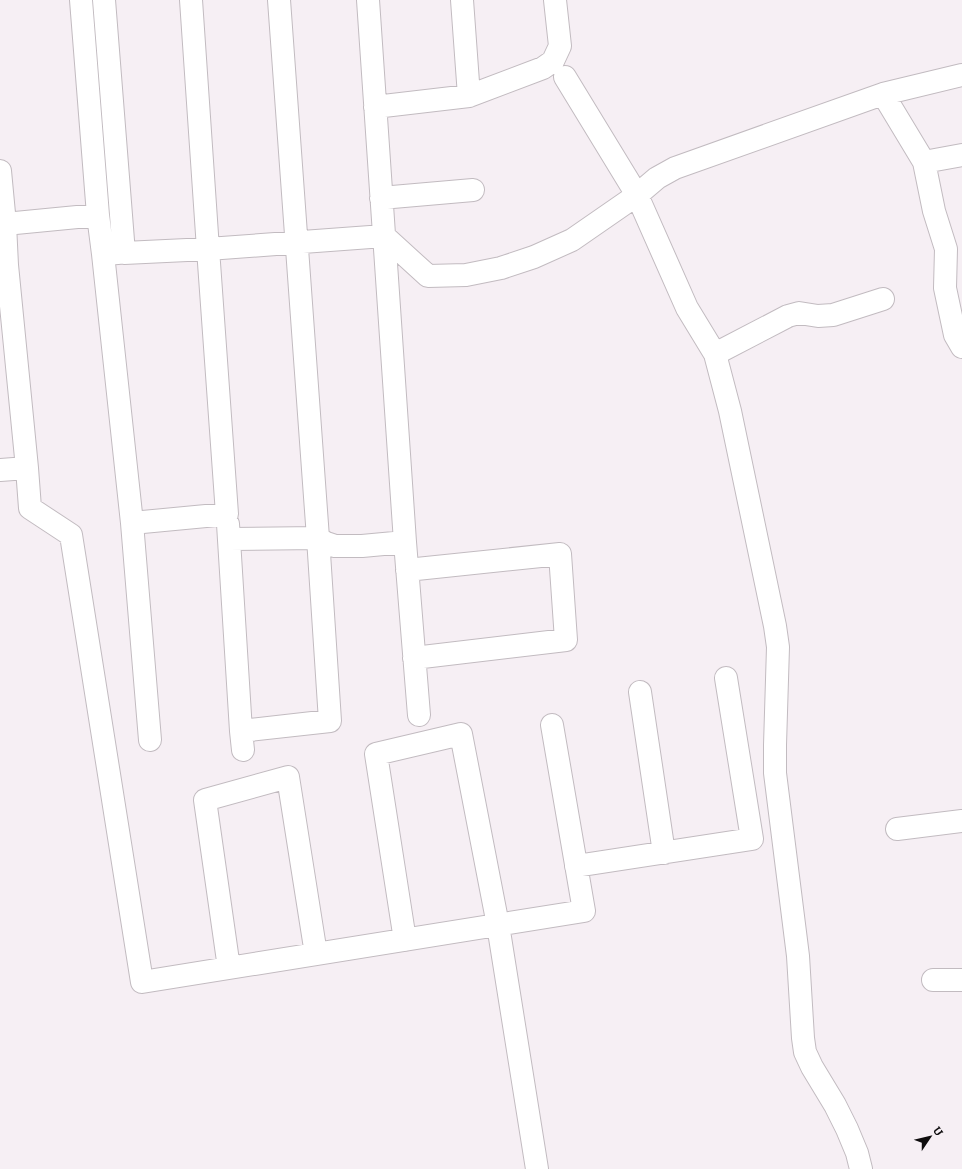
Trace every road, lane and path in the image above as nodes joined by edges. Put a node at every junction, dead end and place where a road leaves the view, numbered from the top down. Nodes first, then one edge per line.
1 (81, 0) edge
2 (104, 0) edge
3 (191, 0) edge
4 (279, 0) edge
5 (368, 0) edge
6 (462, 0) edge
7 (555, 0) edge
8 (962, 75) edge
9 (565, 77) dead end
10 (883, 94) junction
11 (469, 96) junction
12 (375, 107) junction
13 (962, 155) edge
14 (924, 162) junction
15 (0, 171) edge
16 (473, 190) dead end
17 (637, 195) junction
18 (381, 198) junction
19 (98, 215) junction
20 (5, 224) junction
21 (384, 236) junction
22 (298, 242) junction
23 (208, 249) junction
24 (114, 253) junction
25 (4, 266) edge
26 (883, 299) dead end
27 (962, 347) edge
28 (714, 354) junction
29 (27, 468) junction
30 (0, 470) edge
31 (227, 514) junction
32 (132, 523) junction
33 (318, 538) junction
34 (229, 539) junction
35 (405, 542) junction
36 (407, 570) junction
37 (414, 658) junction
38 (726, 678) dead end
39 (640, 692) dead end
40 (419, 715) dead end
41 (552, 725) dead end
42 (150, 740) dead end
43 (962, 821) edge
44 (898, 829) dead end
45 (664, 853) junction
46 (576, 866) junction
47 (498, 925) junction
48 (404, 940) junction
49 (316, 954) junction
50 (229, 968) junction
51 (933, 980) dead end
52 (962, 980) edge
53 (536, 1169) edge
54 (862, 1169) edge

1 - 19 street
2 - 24 street
3 - 23 street
4 - 22 street
5 - 12 street
6 - 11 street
7 - 11 street
8 - 10 street
9 - 17 street
10 - 14 street
10 - 17 street
11 - 12 street
12 - 18 street
13 - 14 street
14 - 27 street
15 - 20 street
16 - 18 street
17 - 21 street
17 - 28 street
18 - 21 street
19 - 20 street
19 - 24 street
20 - 25 street
21 - 22 street
21 - 35 street
22 - 23 street
22 - 33 street
23 - 24 street
23 - 31 street
24 - 32 street
25 - 29 street
26 - 28 street
28 - 54 street
29 - 30 street
29 - 50 street
31 - 32 street
31 - 34 street
32 - 42 street
33 - 34 street
33 - 34 street
33 - 35 street
35 - 36 street
36 - 37 street
36 - 37 street
37 - 40 street
38 - 45 street
39 - 45 street
41 - 46 street
43 - 44 street
45 - 46 street
46 - 47 street
47 - 48 street
47 - 48 street
47 - 53 street
48 - 49 street
49 - 50 street
49 - 50 street
51 - 52 street

